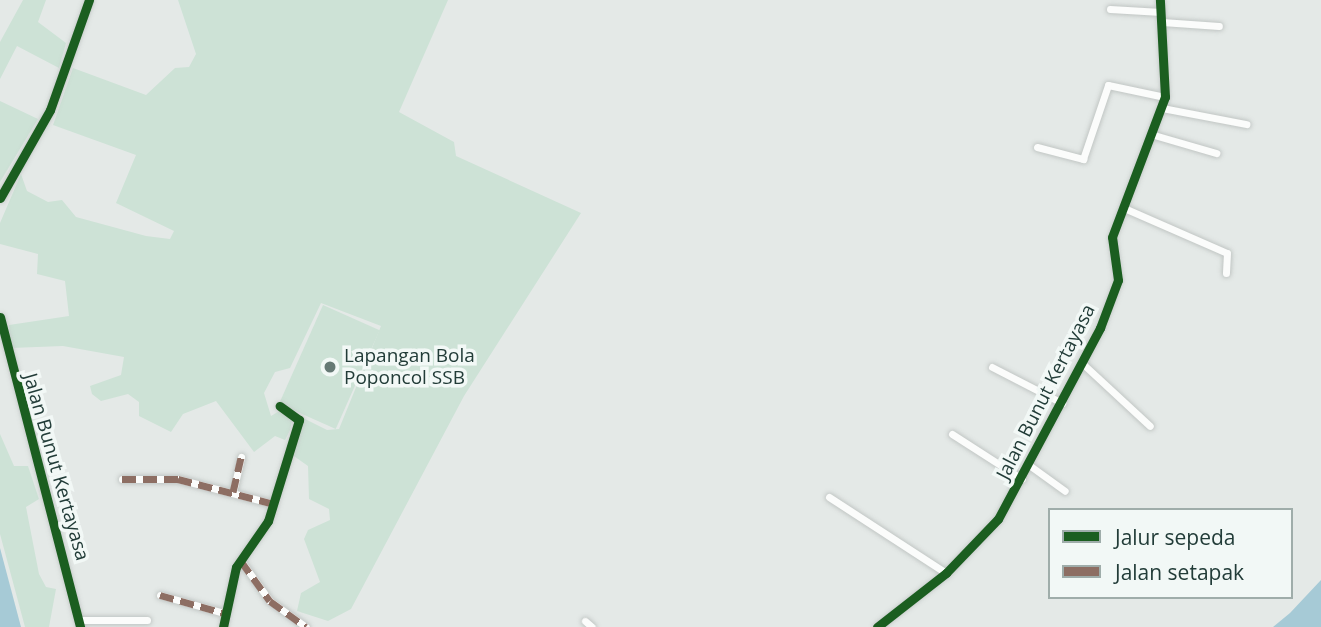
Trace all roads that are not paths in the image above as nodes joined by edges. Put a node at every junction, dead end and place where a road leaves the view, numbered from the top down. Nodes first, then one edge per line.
1 (89, 0) edge
2 (1160, 0) edge
3 (1110, 9) dead end
4 (1161, 12) junction
5 (1163, 22) junction
6 (1219, 26) dead end
7 (1165, 97) junction
8 (1161, 108) junction
9 (1246, 124) dead end
10 (1154, 135) junction
11 (1037, 147) dead end
12 (1216, 153) dead end
13 (0, 198) edge
14 (1124, 208) junction
15 (1226, 273) dead end
16 (0, 317) edge
17 (1083, 365) junction
18 (992, 368) dead end
19 (1062, 403) junction
20 (280, 406) dead end
21 (1150, 426) dead end
22 (952, 434) dead end
23 (241, 457) dead end
24 (1030, 465) junction
25 (122, 479) dead end
26 (1022, 479) junction
27 (1065, 491) dead end
28 (233, 492) junction
29 (829, 497) dead end
30 (274, 504) junction
31 (241, 561) junction
32 (946, 573) junction
33 (160, 595) dead end
34 (224, 613) junction
35 (147, 621) dead end
36 (585, 621) dead end
37 (80, 623) edge
38 (223, 627) edge
39 (306, 627) edge
40 (592, 627) edge
41 (877, 627) edge

1 - 13 street
2 - 4 street, Jalan Bunut Kertayasa
3 - 4 street
4 - 5 street, Jalan Bunut Kertayasa
5 - 6 street
5 - 7 street, Jalan Bunut Kertayasa
7 - 8 street, Jalan Bunut Kertayasa
7 - 11 street
8 - 9 street
8 - 10 street, Jalan Bunut Kertayasa
10 - 12 street
10 - 14 street, Jalan Bunut Kertayasa
14 - 15 street
14 - 17 street, Jalan Bunut Kertayasa
16 - 37 street, Jalan Bunut Kertayasa
17 - 19 street, Jalan Bunut Kertayasa
17 - 21 street
18 - 19 street
19 - 24 street, Jalan Bunut Kertayasa
20 - 30 street
22 - 26 street
23 - 28 street
24 - 26 street, Jalan Bunut Kertayasa
24 - 27 street
25 - 28 street
26 - 32 street, Jalan Bunut Kertayasa
28 - 30 street
29 - 32 street
30 - 31 street
31 - 34 street
31 - 39 street
32 - 41 street, Jalan Bunut Kertayasa
33 - 34 street
34 - 38 street
35 - 37 street
36 - 40 street

